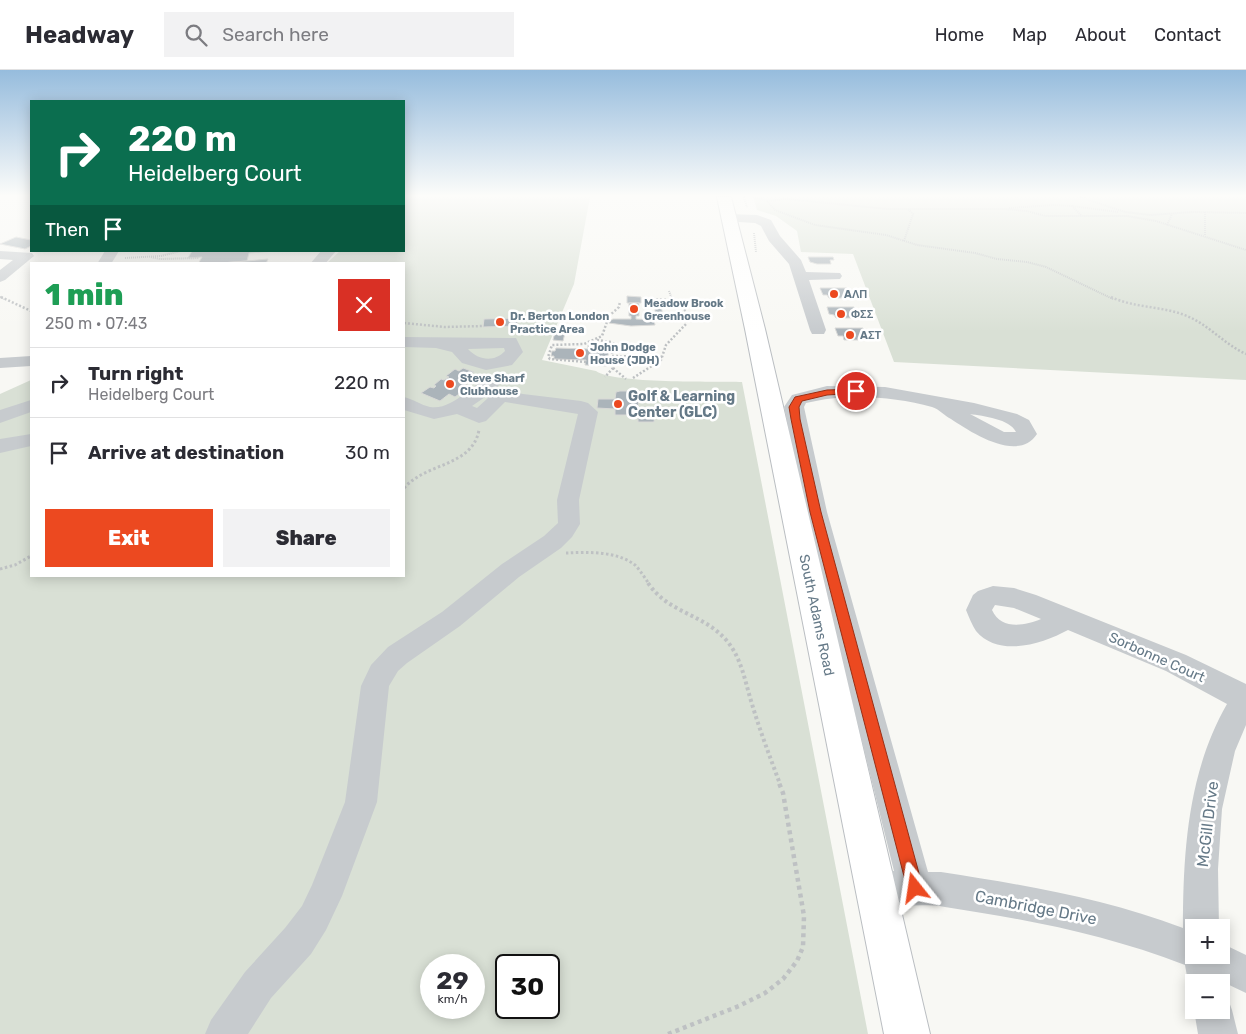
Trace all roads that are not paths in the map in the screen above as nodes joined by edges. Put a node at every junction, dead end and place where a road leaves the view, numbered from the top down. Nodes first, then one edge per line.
1 (740, 242) edge
2 (778, 242) edge
3 (328, 252) edge
4 (33, 254) edge
5 (0, 255) edge
6 (118, 255) edge
7 (107, 262) edge
8 (319, 262) edge
9 (801, 276) junction
10 (835, 276) dead end
11 (0, 277) edge
12 (818, 330) dead end
13 (405, 342) edge
14 (441, 344) dead end
15 (30, 361) edge
16 (0, 363) edge
17 (405, 403) edge
18 (940, 403) dead end
19 (30, 406) edge
20 (0, 417) edge
21 (30, 440) edge
22 (0, 446) edge
23 (1067, 618) dead end
24 (1245, 698) edge
25 (874, 888) junction
26 (915, 888) junction
27 (1201, 919) edge
28 (1185, 947) edge
29 (1225, 964) edge
30 (1246, 974) edge
31 (1215, 1019) edge
32 (225, 1034) edge
33 (907, 1034) edge
34 (1218, 1034) edge

1 - 25 main road, South Adams Road
2 - 9 street
3 - 8 street
4 - 5 street
4 - 11 street
6 - 7 street
9 - 10 street
9 - 12 street
13 - 14 street
15 - 16 street
17 - 32 street
18 - 26 street
19 - 20 street
21 - 22 street
23 - 24 street, Sorbonne Court
24 - 27 street, McGill Drive
25 - 26 street, Cambridge Drive
25 - 33 main road, South Adams Road
26 - 28 street, Cambridge Drive
29 - 30 street
31 - 34 street

